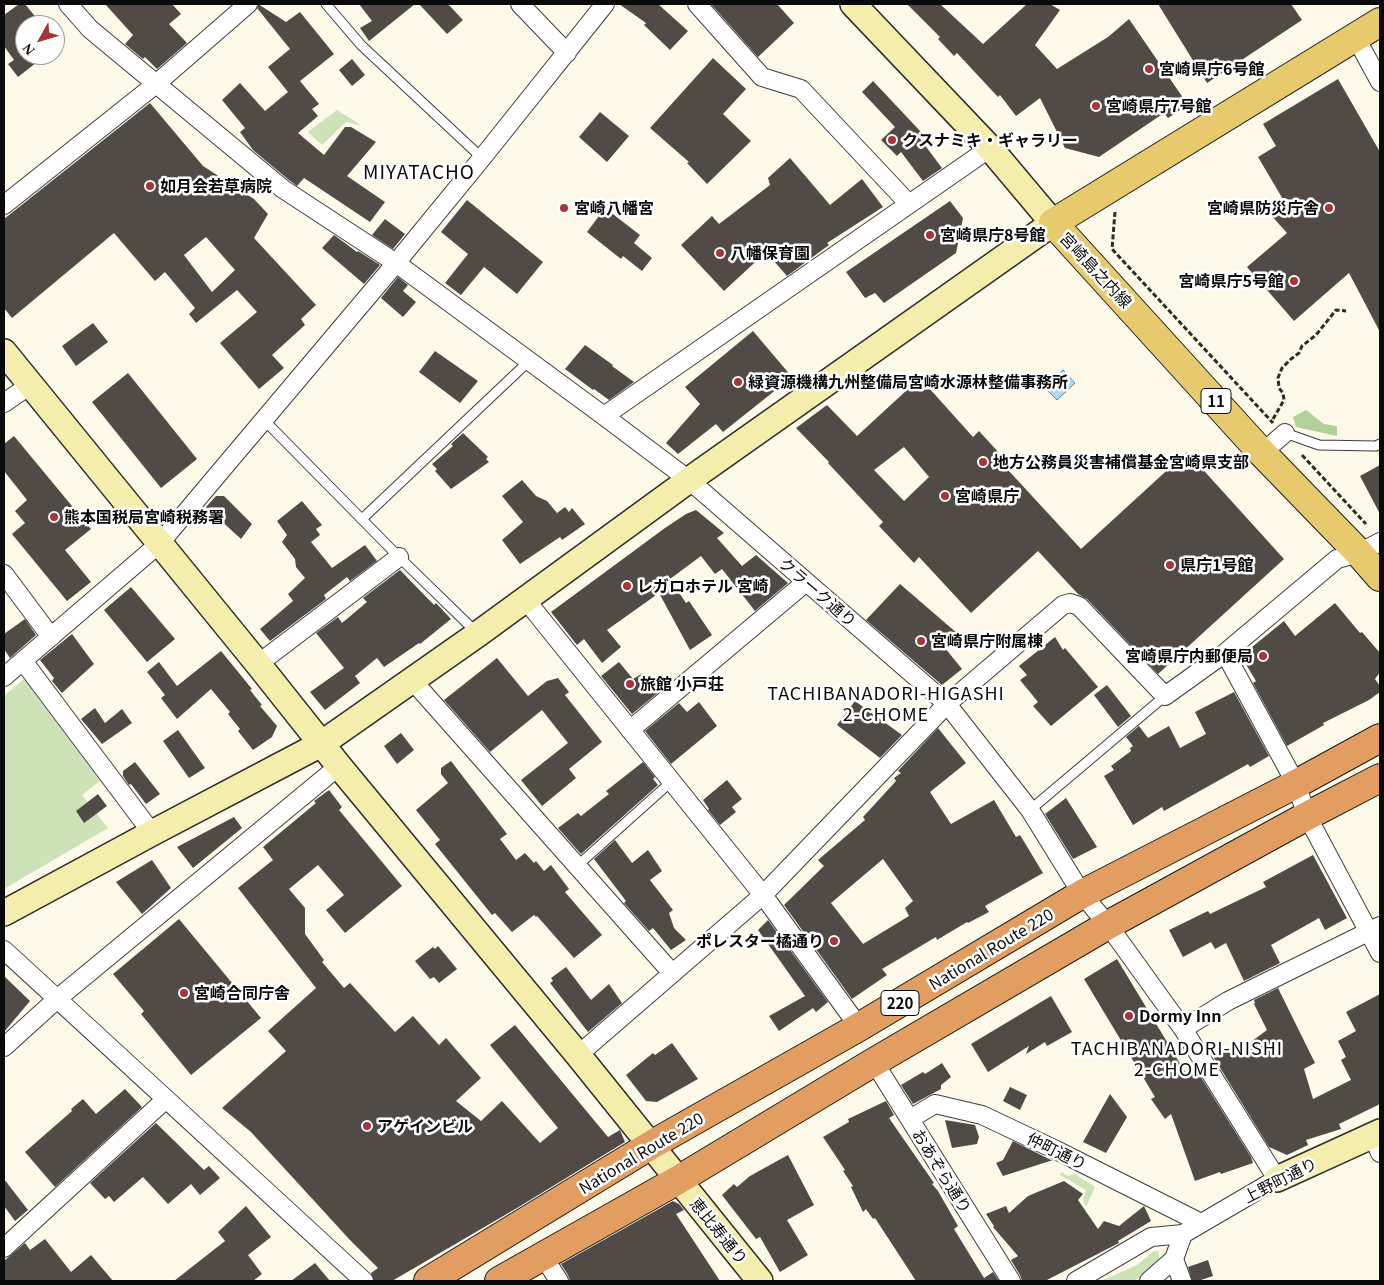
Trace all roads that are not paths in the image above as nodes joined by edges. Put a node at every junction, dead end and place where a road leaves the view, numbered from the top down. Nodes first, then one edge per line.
1 (68, 4) edge
2 (248, 4) edge
3 (326, 4) edge
4 (520, 4) edge
5 (605, 4) edge
6 (696, 4) edge
7 (853, 4) edge
8 (1380, 22) edge
9 (1356, 38) junction
10 (566, 53) junction
11 (1380, 82) edge
12 (156, 84) junction
13 (990, 148) junction
14 (482, 158) junction
15 (909, 204) junction
16 (4, 206) edge
17 (1053, 223) junction
18 (396, 263) junction
19 (4, 352) edge
20 (529, 361) junction
21 (30, 385) junction
22 (4, 403) edge
23 (604, 416) junction
24 (264, 420) junction
25 (1280, 430) joint
26 (1380, 444) edge
27 (1262, 452) junction
28 (688, 480) junction
29 (362, 519) junction
30 (160, 543) junction
31 (1370, 548) edge
32 (399, 557) junction
33 (4, 574) edge
34 (1380, 577) edge
35 (806, 582) junction
36 (526, 598) junction
37 (478, 634) junction
38 (51, 637) junction
39 (1225, 654) junction
40 (23, 661) junction
41 (258, 664) junction
42 (4, 677) edge
43 (412, 680) junction
44 (1165, 696) junction
45 (947, 704) junction
46 (630, 730) junction
47 (1380, 738) edge
48 (321, 744) junction
49 (339, 766) junction
50 (1380, 778) edge
51 (672, 781) junction
52 (1296, 784) junction
53 (1030, 810) junction
54 (1307, 816) junction
55 (152, 832) junction
56 (577, 866) junction
57 (1082, 894) junction
58 (763, 895) junction
59 (4, 913) edge
60 (1108, 925) junction
61 (1374, 929) edge
62 (4, 950) edge
63 (1380, 953) edge
64 (672, 973) junction
65 (57, 999) junction
66 (859, 1028) junction
67 (1183, 1029) junction
68 (4, 1047) edge
69 (578, 1055) junction
70 (874, 1062) junction
71 (166, 1099) junction
72 (910, 1119) junction
73 (1378, 1140) edge
74 (651, 1145) junction
75 (1277, 1179) junction
76 (678, 1180) junction
77 (1201, 1223) junction
78 (1183, 1234) junction
79 (4, 1248) edge
80 (543, 1256) junction
81 (1174, 1259) junction
82 (364, 1281) edge
83 (428, 1281) edge
84 (498, 1281) edge
85 (559, 1281) edge
86 (760, 1281) edge
87 (1010, 1281) edge
88 (1076, 1281) edge
89 (1149, 1281) edge
90 (1182, 1281) edge

1 - 12 street, クラーク通り
2 - 12 street
3 - 14 lane
4 - 10 street
5 - 10 street
6 - 15 street
7 - 13 street
8 - 9 main road, 宮崎島之内線
9 - 11 street
9 - 17 main road, 宮崎島之内線
10 - 14 street
12 - 16 street
12 - 18 street, クラーク通り
13 - 15 street
13 - 17 street
14 - 18 street
15 - 23 street
17 - 27 main road, 宮崎島之内線 / 11
17 - 28 street
18 - 20 street, クラーク通り
18 - 24 street
19 - 21 street, 恵比寿通り
20 - 23 street, クラーク通り
20 - 29 lane
21 - 22 street
21 - 30 street, 恵比寿通り
23 - 28 street, クラーク通り
24 - 29 lane
24 - 30 street
25 - 26 lane
25 - 27 street
27 - 31 main road, 宮崎島之内線 / 11
28 - 35 street, クラーク通り
28 - 36 street
29 - 32 lane
30 - 38 street
30 - 41 street, 恵比寿通り
31 - 34 main road, 宮崎島之内線 / 11
31 - 39 street
32 - 37 lane
32 - 41 street
33 - 38 street
35 - 45 street, クラーク通り
35 - 46 street
36 - 37 street
36 - 46 street
37 - 43 street
38 - 40 street
39 - 44 street
39 - 52 street
40 - 42 street
40 - 55 street
41 - 48 street, 恵比寿通り
43 - 48 street
43 - 56 street
44 - 45 street
44 - 53 lane
45 - 53 street, クラーク通り
45 - 58 street
46 - 51 street
47 - 52 highway, National Route 220 / 220
48 - 49 street, 恵比寿通り
48 - 55 street
49 - 65 street
49 - 69 street, 恵比寿通り
50 - 54 highway, 220
51 - 56 lane
51 - 58 street
52 - 54 street
52 - 57 highway, National Route 220 / 220
53 - 57 street, クラーク通り
54 - 60 highway, 220
54 - 61 street
55 - 59 street
56 - 64 street
57 - 60 street, クラーク通り
57 - 66 highway, National Route 220 / 220
58 - 64 street
58 - 66 street
60 - 67 street, クラーク通り
60 - 70 highway, 220
61 - 63 street
61 - 67 street
62 - 65 street
64 - 69 street
65 - 68 street
65 - 71 street
66 - 74 highway, National Route 220 / 220
67 - 75 street, クラーク通り
69 - 74 street, 恵比寿通り
70 - 72 street, おあぞら通り
70 - 76 highway, 220
71 - 79 street
71 - 82 street
72 - 77 street, 仲町通り
72 - 87 street, おあぞら通り
73 - 75 street, 上野町通り
74 - 76 street, 恵比寿通り
74 - 83 highway, National Route 220 / 220
75 - 77 street, 上野町通り
76 - 80 highway, 220
76 - 86 street, 恵比寿通り
77 - 78 street, 上野町通り
78 - 81 street
78 - 88 street, 上野町通り
80 - 84 highway, 220
80 - 85 street
81 - 89 street
81 - 90 street

